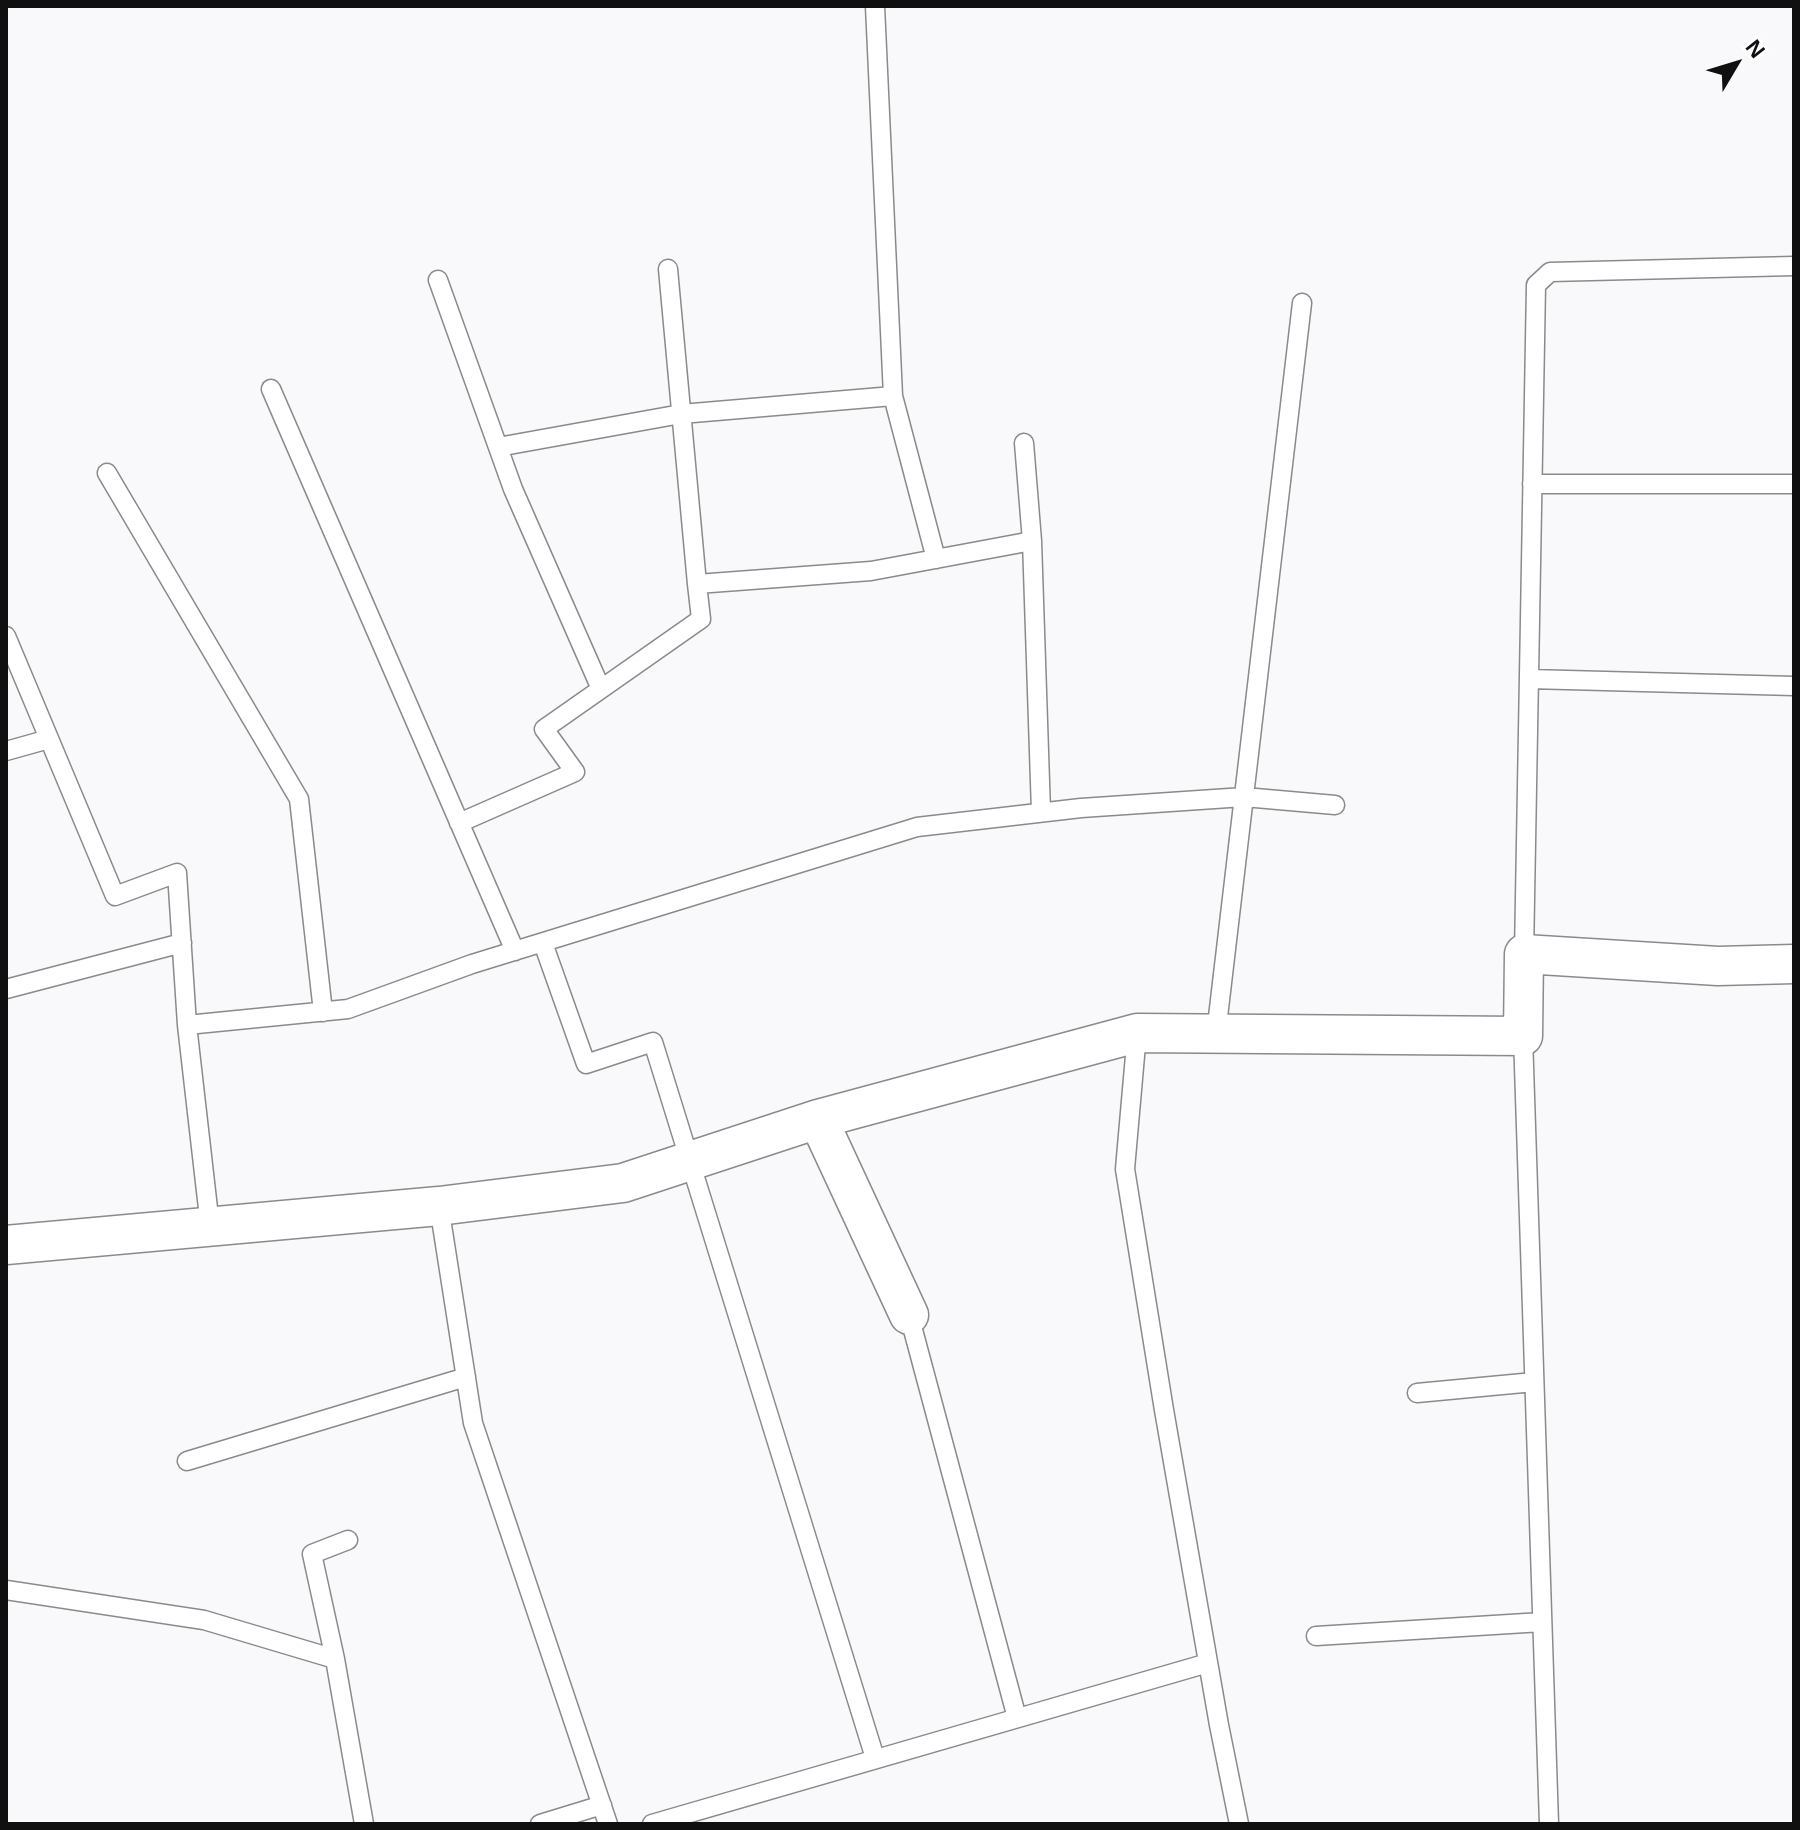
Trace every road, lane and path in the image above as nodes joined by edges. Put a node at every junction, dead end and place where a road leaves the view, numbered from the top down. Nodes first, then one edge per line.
1 (875, 6) edge
2 (1794, 266) edge
3 (668, 269) dead end
4 (438, 280) dead end
5 (1302, 303) dead end
6 (271, 389) dead end
7 (893, 396) junction
8 (681, 414) junction
9 (1024, 443) dead end
10 (498, 447) junction
11 (107, 473) dead end
12 (1532, 484) junction
13 (1794, 484) edge
14 (1032, 541) junction
15 (936, 559) junction
16 (697, 584) junction
17 (6, 636) edge
18 (1529, 679) junction
19 (1794, 686) edge
20 (601, 689) junction
21 (49, 739) junction
22 (6, 751) edge
23 (1244, 797) junction
24 (1335, 805) dead end
25 (1041, 812) junction
26 (459, 823) junction
27 (182, 943) junction
28 (543, 943) junction
29 (515, 951) junction
30 (1524, 954) junction
31 (1794, 964) edge
32 (6, 989) edge
33 (323, 1012) junction
34 (187, 1025) junction
35 (1137, 1033) junction
36 (1216, 1034) junction
37 (1523, 1036) junction
38 (818, 1119) junction
39 (692, 1160) junction
40 (439, 1206) junction
41 (210, 1226) junction
42 (6, 1245) edge
43 (909, 1315) joint
44 (466, 1377) junction
45 (1534, 1382) junction
46 (1417, 1393) dead end
47 (187, 1461) dead end
48 (348, 1540) dead end
49 (6, 1590) edge
50 (1542, 1622) junction
51 (1316, 1636) dead end
52 (335, 1659) junction
53 (1208, 1663) junction
54 (1017, 1718) junction
55 (875, 1758) junction
56 (602, 1805) junction
57 (364, 1824) edge
58 (540, 1824) edge
59 (608, 1824) edge
60 (652, 1824) edge
61 (1239, 1824) edge
62 (1549, 1824) edge

1 - 7 lane
2 - 12 lane
3 - 8 lane
4 - 10 lane
5 - 23 lane
6 - 26 lane
7 - 8 lane
7 - 15 lane
8 - 10 lane
8 - 16 lane
9 - 14 lane
10 - 20 lane
11 - 33 lane
12 - 13 lane
12 - 18 lane
14 - 15 lane
14 - 25 lane
15 - 16 lane
16 - 20 lane
17 - 21 lane
18 - 19 lane
18 - 30 lane
20 - 26 lane
21 - 22 lane
21 - 27 lane
23 - 24 lane
23 - 25 lane
23 - 36 lane
25 - 28 lane
26 - 29 lane
27 - 32 lane
27 - 34 lane
28 - 29 lane
28 - 39 lane
29 - 33 lane
30 - 31 street
30 - 37 street
33 - 34 lane
34 - 41 lane
35 - 36 street
35 - 38 street
35 - 53 lane
36 - 37 street
37 - 45 lane
38 - 39 street
38 - 43 street
39 - 40 street
39 - 55 lane
40 - 41 street
40 - 44 lane
41 - 42 street
43 - 54 lane
44 - 47 lane
44 - 56 lane
45 - 46 lane
45 - 50 lane
48 - 52 lane
49 - 52 lane
50 - 51 lane
50 - 62 lane
52 - 57 lane
53 - 54 lane
53 - 61 lane
54 - 55 lane
55 - 60 lane
56 - 58 lane
56 - 59 lane

